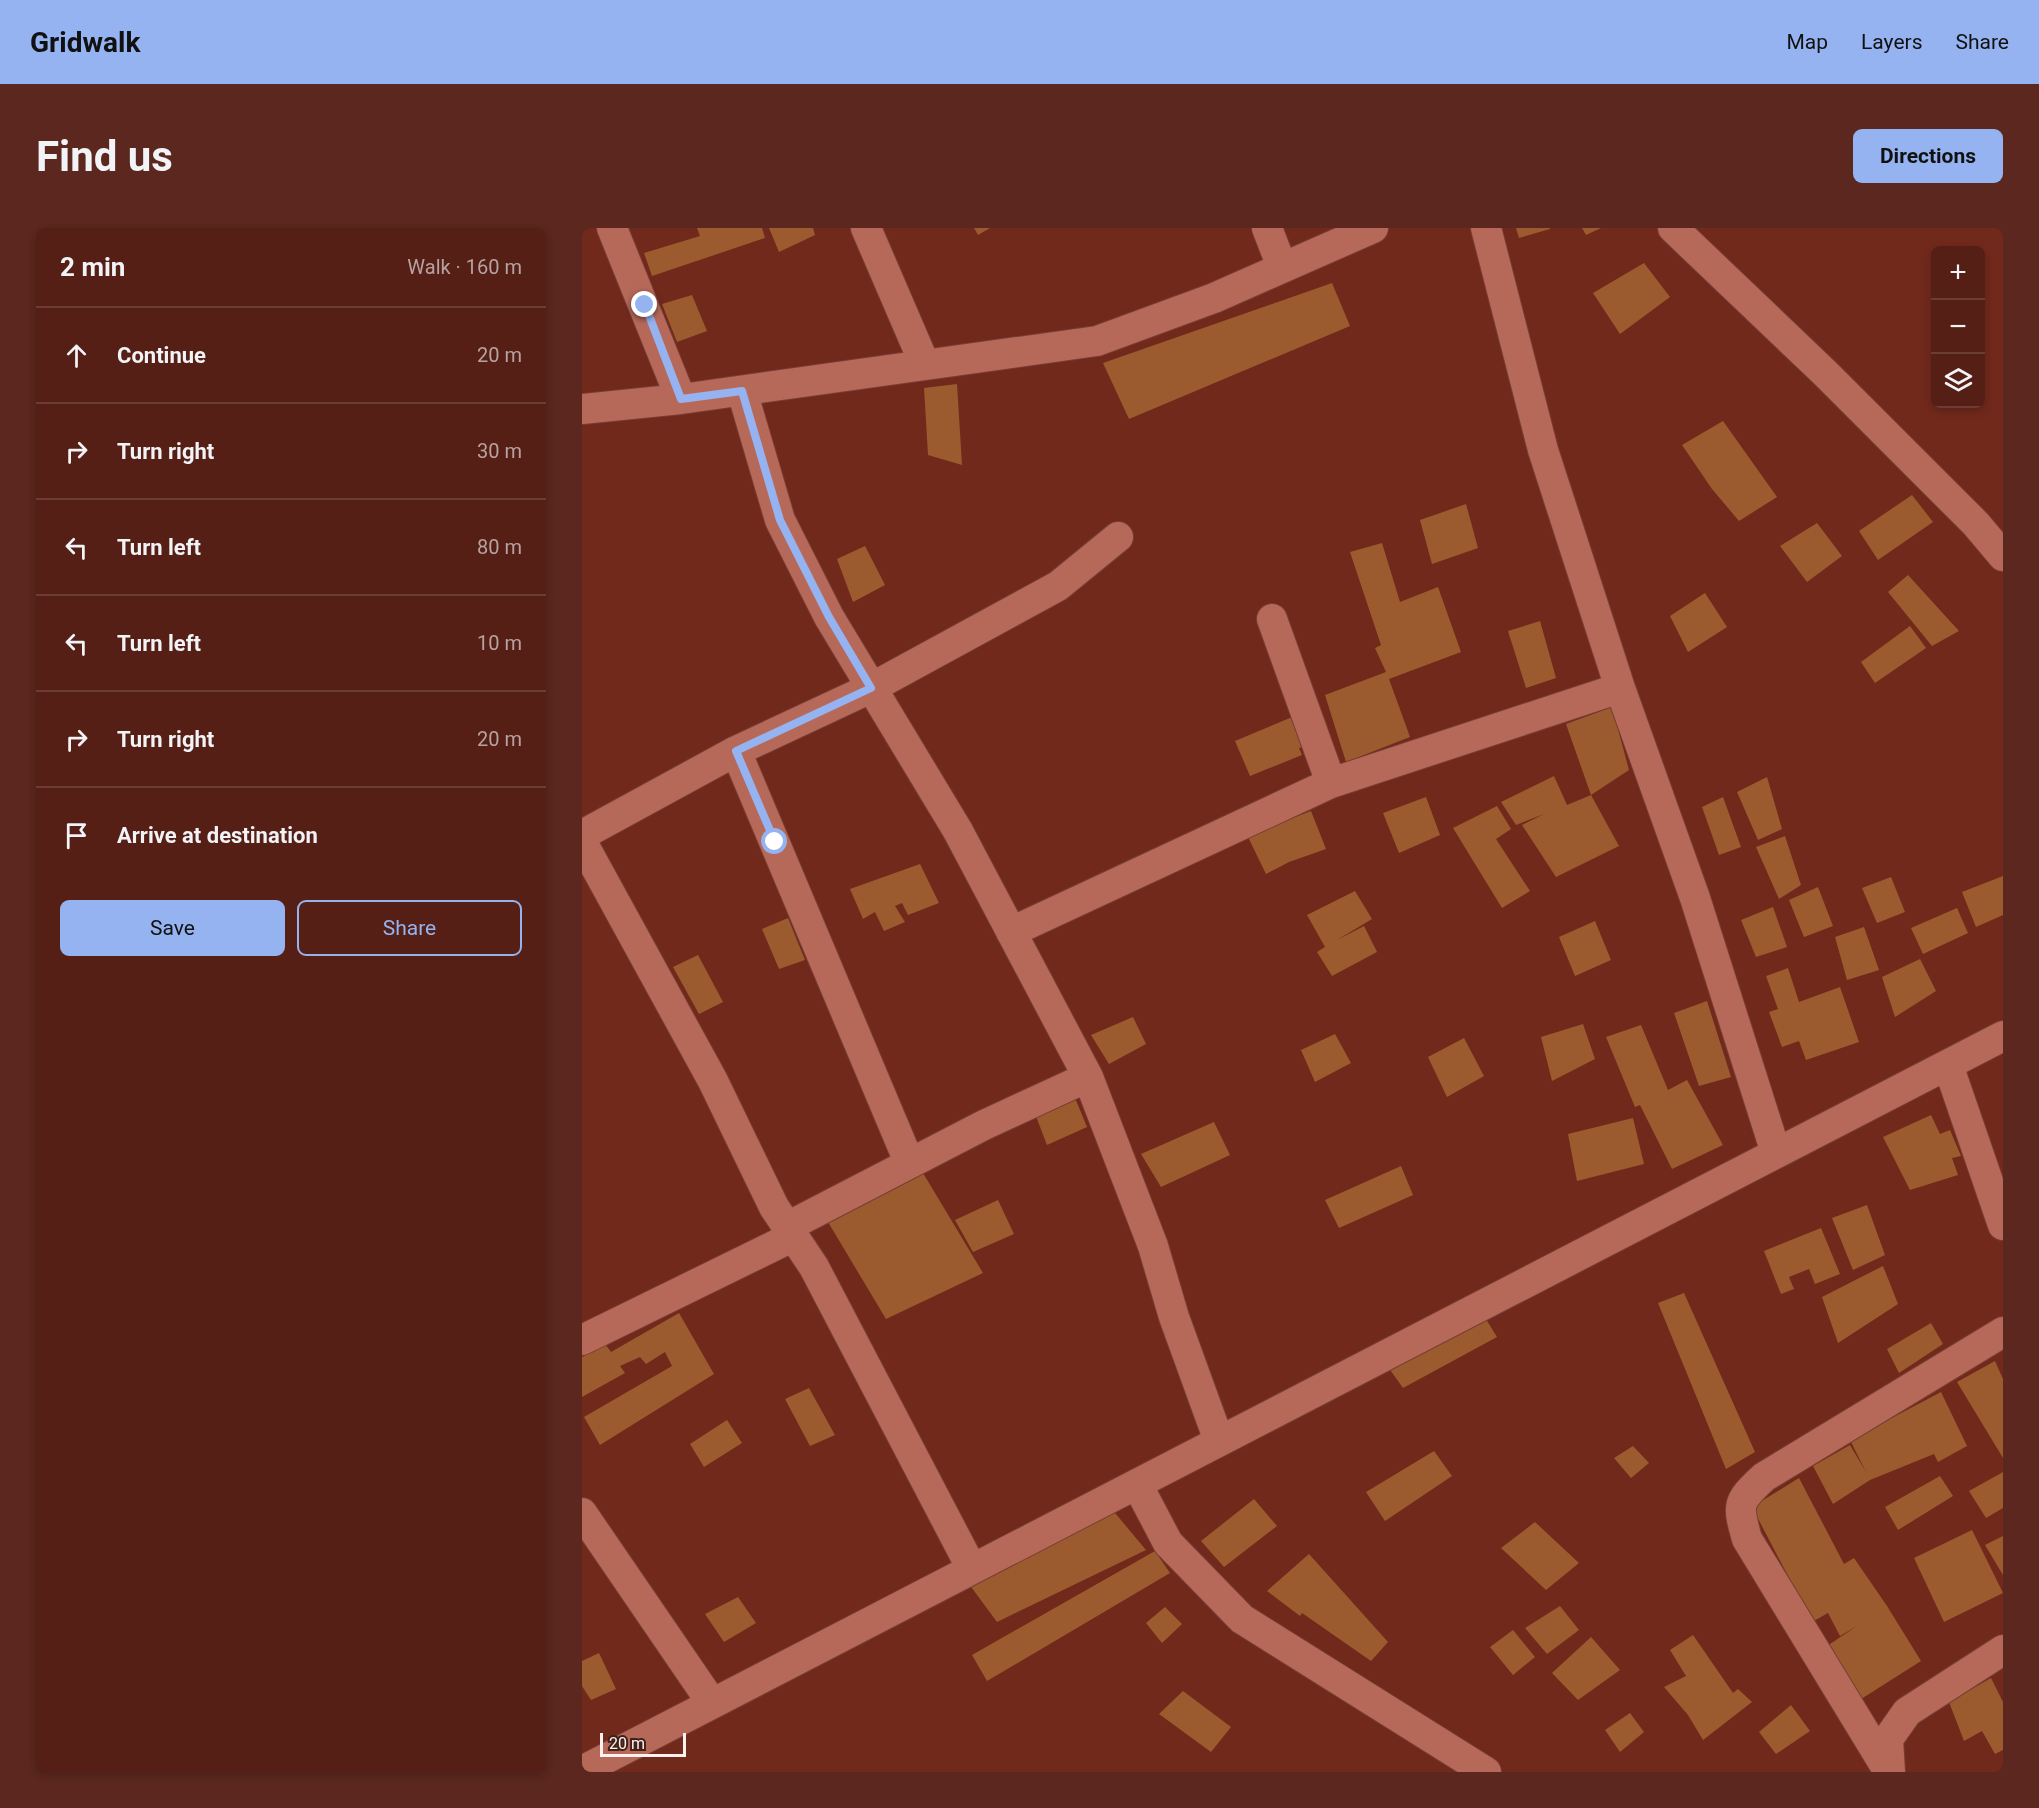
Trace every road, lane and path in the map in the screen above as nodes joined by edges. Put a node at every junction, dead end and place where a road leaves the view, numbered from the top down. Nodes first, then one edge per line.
1 (612, 228) edge
2 (866, 228) edge
3 (1267, 228) edge
4 (1373, 228) edge
5 (1486, 228) edge
6 (1673, 228) edge
7 (1282, 267) junction
8 (925, 365) junction
9 (742, 391) junction
10 (681, 399) junction
11 (582, 409) edge
12 (1118, 537) dead end
13 (2003, 556) edge
14 (1272, 619) dead end
15 (871, 688) junction
16 (1620, 688) junction
17 (736, 751) junction
18 (1331, 783) junction
19 (582, 836) edge
20 (582, 842) edge
21 (1011, 932) junction
22 (2003, 1036) edge
23 (1948, 1065) junction
24 (1088, 1077) junction
25 (1776, 1153) junction
26 (909, 1162) junction
27 (2003, 1225) edge
28 (791, 1231) junction
29 (2003, 1332) edge
30 (582, 1340) edge
31 (1220, 1441) junction
32 (1137, 1484) junction
33 (582, 1513) edge
34 (972, 1569) junction
35 (2003, 1650) edge
36 (712, 1703) junction
37 (582, 1771) edge
38 (1486, 1772) edge
39 (1889, 1772) edge

1 - 10 street
2 - 8 street
3 - 7 street
4 - 7 street
5 - 16 street
6 - 13 street
7 - 8 street
8 - 9 street
9 - 10 street
9 - 15 street
10 - 11 street
12 - 15 street
14 - 18 street
15 - 17 street
15 - 21 street
16 - 18 street
16 - 25 street
17 - 19 street
17 - 26 street
18 - 21 street
20 - 28 street
21 - 24 street
22 - 23 street
23 - 25 street
23 - 27 street
24 - 26 street
24 - 31 street
25 - 31 street
26 - 28 street
28 - 30 street
28 - 34 street
29 - 39 street
31 - 32 street
32 - 34 street
32 - 38 street
33 - 36 street
34 - 36 street
35 - 39 street
36 - 37 street

